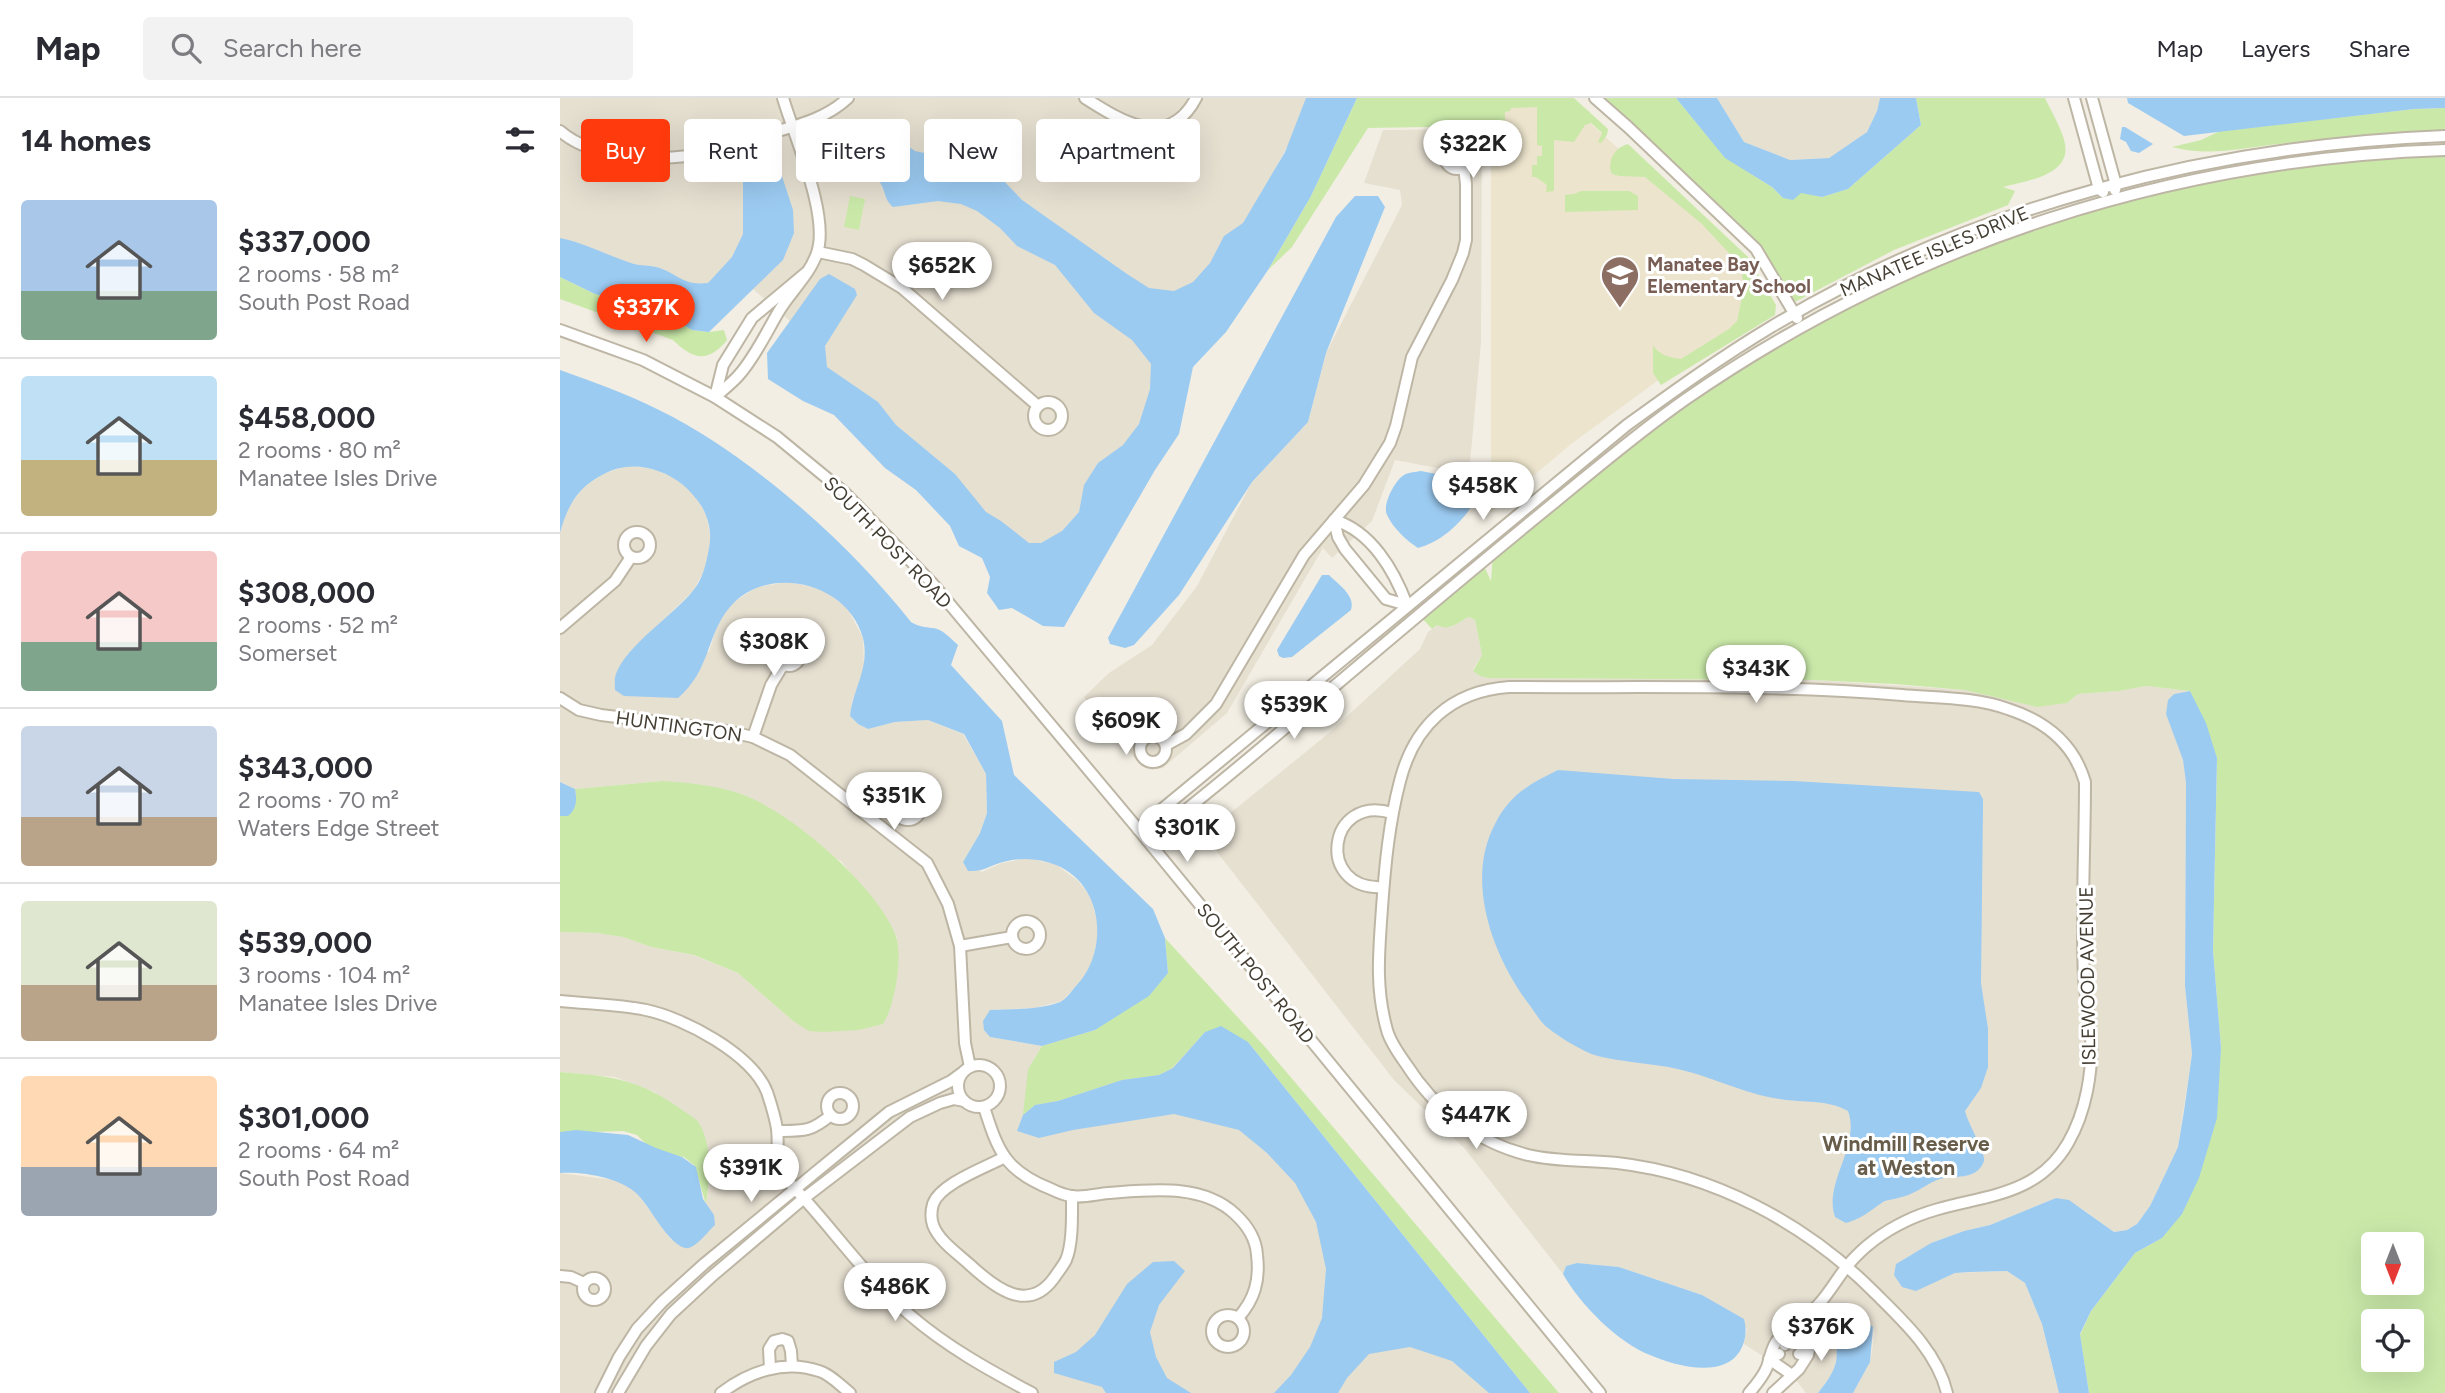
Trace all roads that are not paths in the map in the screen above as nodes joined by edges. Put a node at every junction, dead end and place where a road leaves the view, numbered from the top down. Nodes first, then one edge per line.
1 (783, 98) edge
2 (848, 98) edge
3 (1085, 98) edge
4 (1196, 98) edge
5 (1595, 98) edge
6 (2072, 98) edge
7 (2094, 98) edge
8 (792, 127) junction
9 (560, 131) edge
10 (2445, 136) edge
11 (2445, 150) edge
12 (1464, 167) dead end
13 (2116, 185) junction
14 (2099, 189) junction
15 (2112, 199) junction
16 (818, 252) junction
17 (808, 271) junction
18 (1795, 314) junction
19 (1802, 326) junction
20 (560, 330) edge
21 (715, 397) junction
22 (1038, 406) dead end
23 (1578, 464) junction
24 (1588, 475) junction
25 (1334, 520) junction
26 (1371, 544) junction
27 (631, 557) dead end
28 (1353, 558) junction
29 (1407, 605) junction
30 (1419, 615) junction
31 (560, 628) edge
32 (783, 665) dead end
33 (560, 698) edge
34 (753, 737) junction
35 (1166, 745) dead end
36 (1392, 813) junction
37 (901, 819) dead end
38 (1138, 829) junction
39 (890, 835) junction
40 (1147, 840) junction
41 (1383, 887) junction
42 (1012, 937) dead end
43 (960, 946) junction
44 (560, 1001) edge
45 (966, 1070) junction
46 (964, 1101) junction
47 (984, 1107) junction
48 (831, 1115) dead end
49 (778, 1131) junction
50 (1003, 1158) junction
51 (794, 1187) junction
52 (1072, 1196) junction
53 (803, 1199) junction
54 (1848, 1265) junction
55 (560, 1276) edge
56 (584, 1283) dead end
57 (1818, 1306) junction
58 (1238, 1318) dead end
59 (1786, 1330) junction
60 (1810, 1344) junction
61 (1777, 1353) junction
62 (1795, 1364) junction
63 (792, 1367) junction
64 (770, 1369) junction
65 (601, 1393) edge
66 (618, 1393) edge
67 (721, 1393) edge
68 (850, 1393) edge
69 (1032, 1393) edge
70 (1600, 1393) edge
71 (1749, 1393) edge
72 (1773, 1393) edge
73 (1947, 1393) edge

1 - 8 street
2 - 8 street
3 - 4 street
5 - 18 street
6 - 14 street
7 - 13 street
8 - 9 street
8 - 16 street
10 - 13 street, MANATEE ISLES DRIVE
11 - 15 street, MANATEE ISLES DRIVE
12 - 25 street
13 - 14 street, MANATEE ISLES DRIVE
13 - 15 street
14 - 15 street
14 - 18 street, MANATEE ISLES DRIVE
15 - 19 street, MANATEE ISLES DRIVE
16 - 17 street
16 - 22 street
17 - 21 street
17 - 21 street
18 - 19 street
18 - 23 street, MANATEE ISLES DRIVE
19 - 24 street, MANATEE ISLES DRIVE
20 - 21 street, SOUTH POST ROAD
21 - 38 street, SOUTH POST ROAD
23 - 24 street
23 - 29 street, MANATEE ISLES DRIVE
24 - 30 street, MANATEE ISLES DRIVE
25 - 26 street
25 - 28 street
25 - 35 street
26 - 28 street
26 - 29 street
27 - 31 street
28 - 29 street
29 - 30 street
29 - 38 street, MANATEE ISLES DRIVE
30 - 40 street, MANATEE ISLES DRIVE
32 - 34 street
33 - 34 street, HUNTINGTON
34 - 39 street, HUNTINGTON
36 - 41 street
36 - 41 street
36 - 54 street, ISLEWOOD AVENUE
37 - 39 street
38 - 40 street, SOUTH POST ROAD
39 - 43 street, HUNTINGTON
40 - 70 street, SOUTH POST ROAD
41 - 54 street
42 - 43 street
43 - 45 street, HUNTINGTON
44 - 49 street
45 - 46 street
45 - 47 street
45 - 51 street
46 - 47 street
46 - 53 street
47 - 50 street
48 - 49 street
49 - 51 street
50 - 52 street
50 - 52 street
51 - 53 street
51 - 65 street
52 - 58 street
53 - 66 street
53 - 69 street
54 - 57 street, ISLEWOOD AVENUE
54 - 73 street
55 - 56 street
57 - 59 street
57 - 60 street
59 - 60 street
59 - 61 street
59 - 61 street
60 - 62 street
60 - 62 street
61 - 62 street
61 - 71 street
62 - 72 street
63 - 64 street
63 - 64 street
63 - 68 street
64 - 67 street

